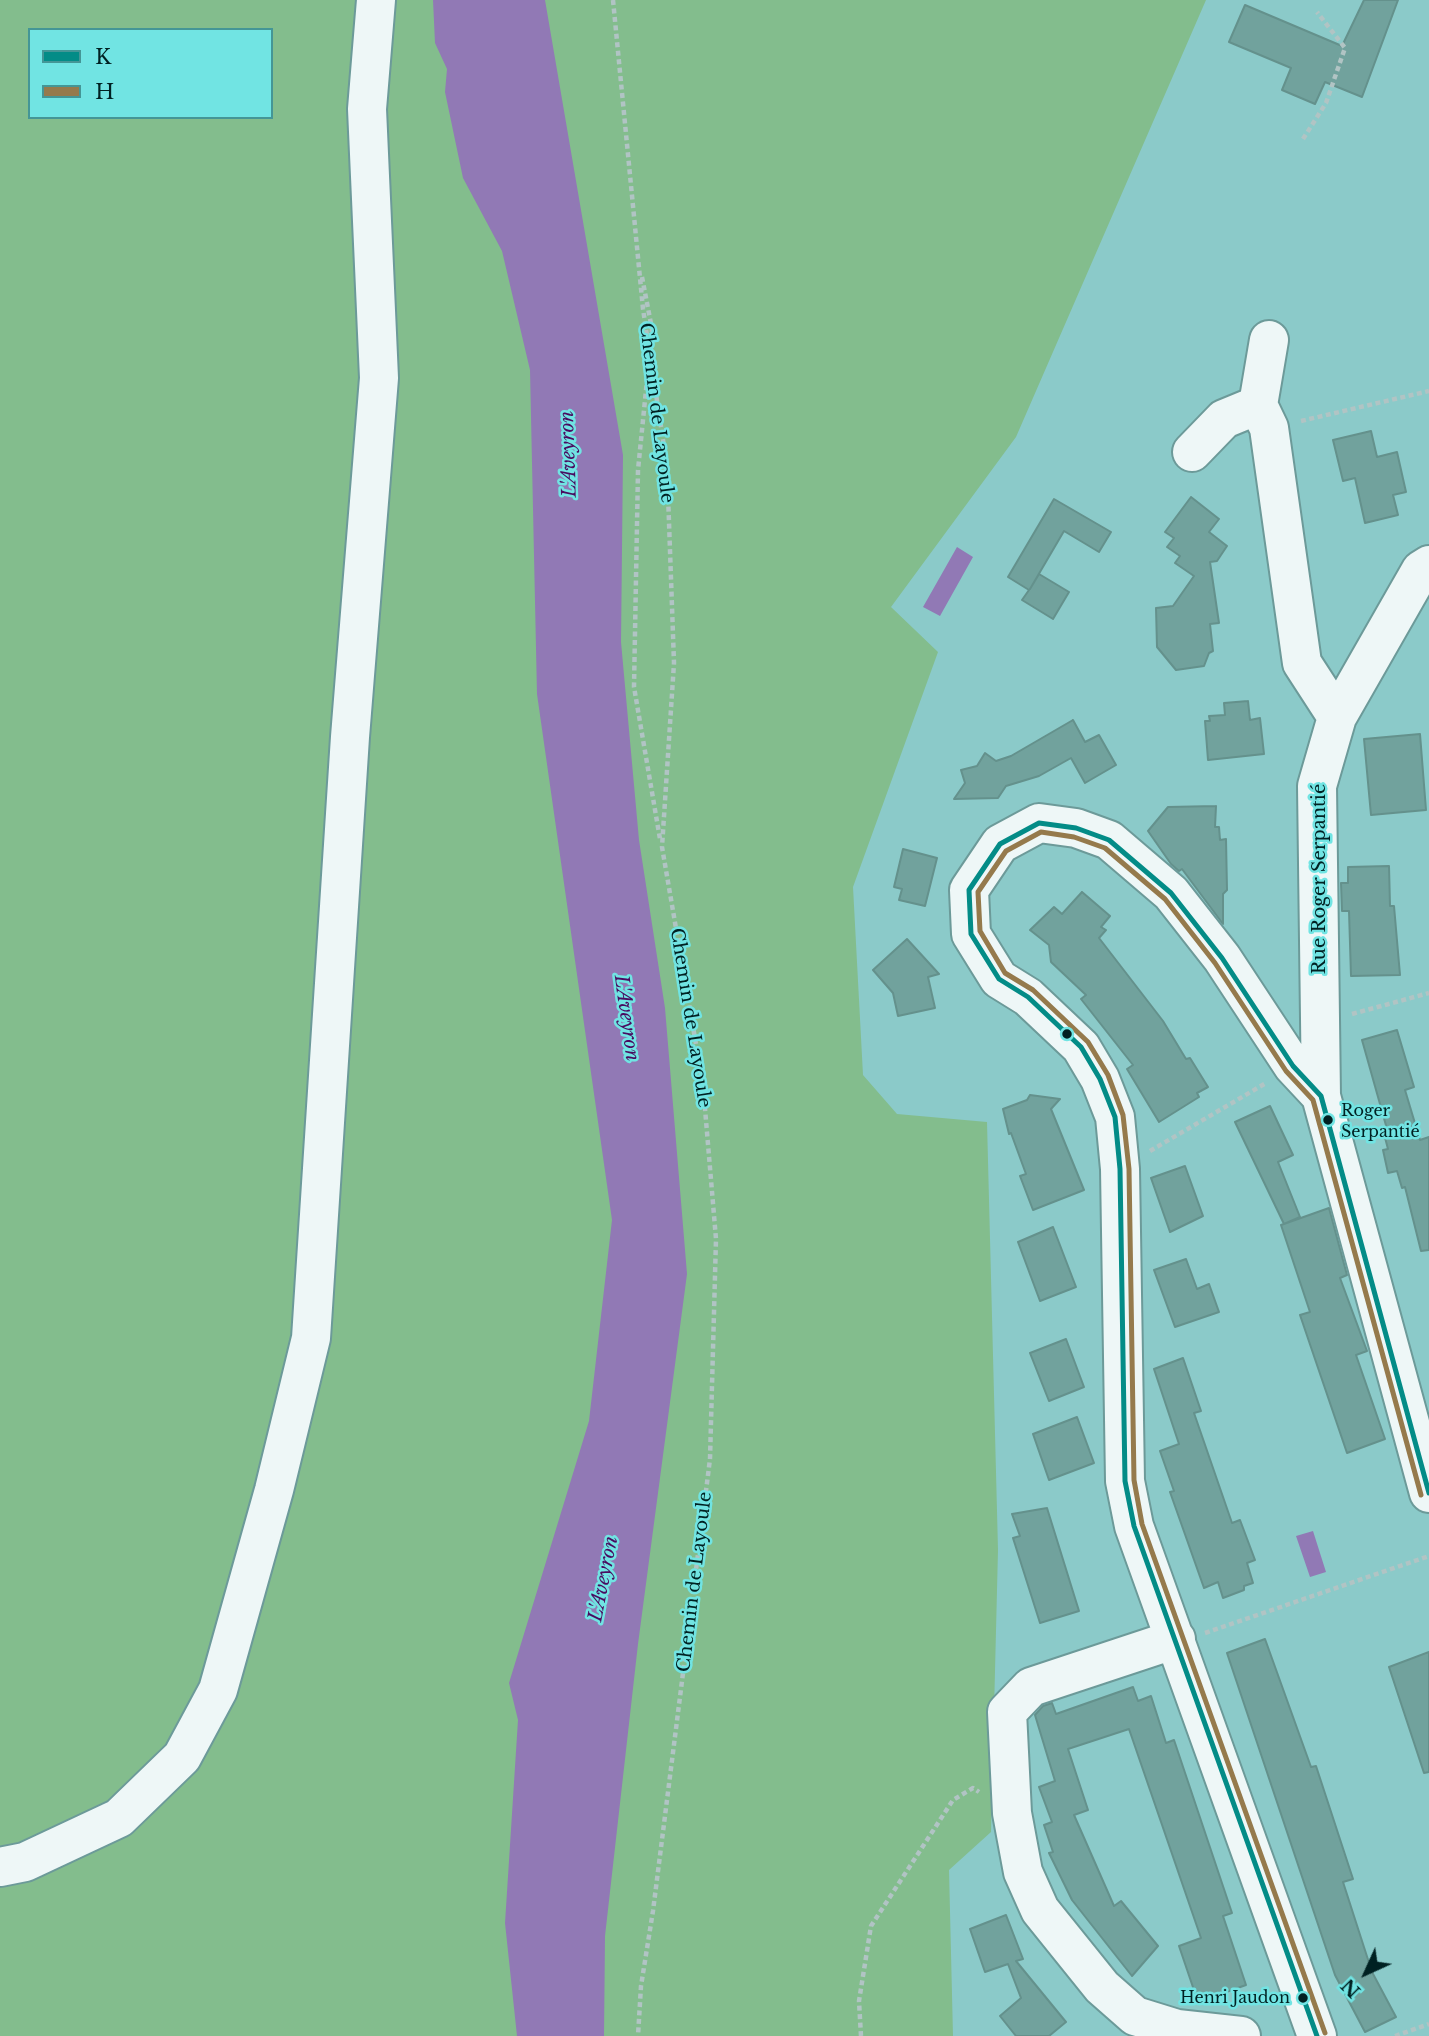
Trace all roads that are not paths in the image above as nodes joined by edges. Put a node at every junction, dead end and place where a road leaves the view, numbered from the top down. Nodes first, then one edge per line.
1 (376, 0) edge
2 (1269, 340) dead end
3 (1264, 416) junction
4 (1192, 452) dead end
5 (1429, 565) edge
6 (1337, 717) junction
7 (1321, 1096) junction
8 (1429, 1493) edge
9 (1176, 1639) junction
10 (0, 1867) edge
11 (1241, 2036) edge
12 (1317, 2036) edge

1 - 10 street
2 - 3 street
3 - 4 street
3 - 6 street
5 - 6 street, Rue Roger Serpantié
6 - 7 street, Rue Roger Serpantié
7 - 8 street
7 - 9 street
9 - 11 street
9 - 12 street

